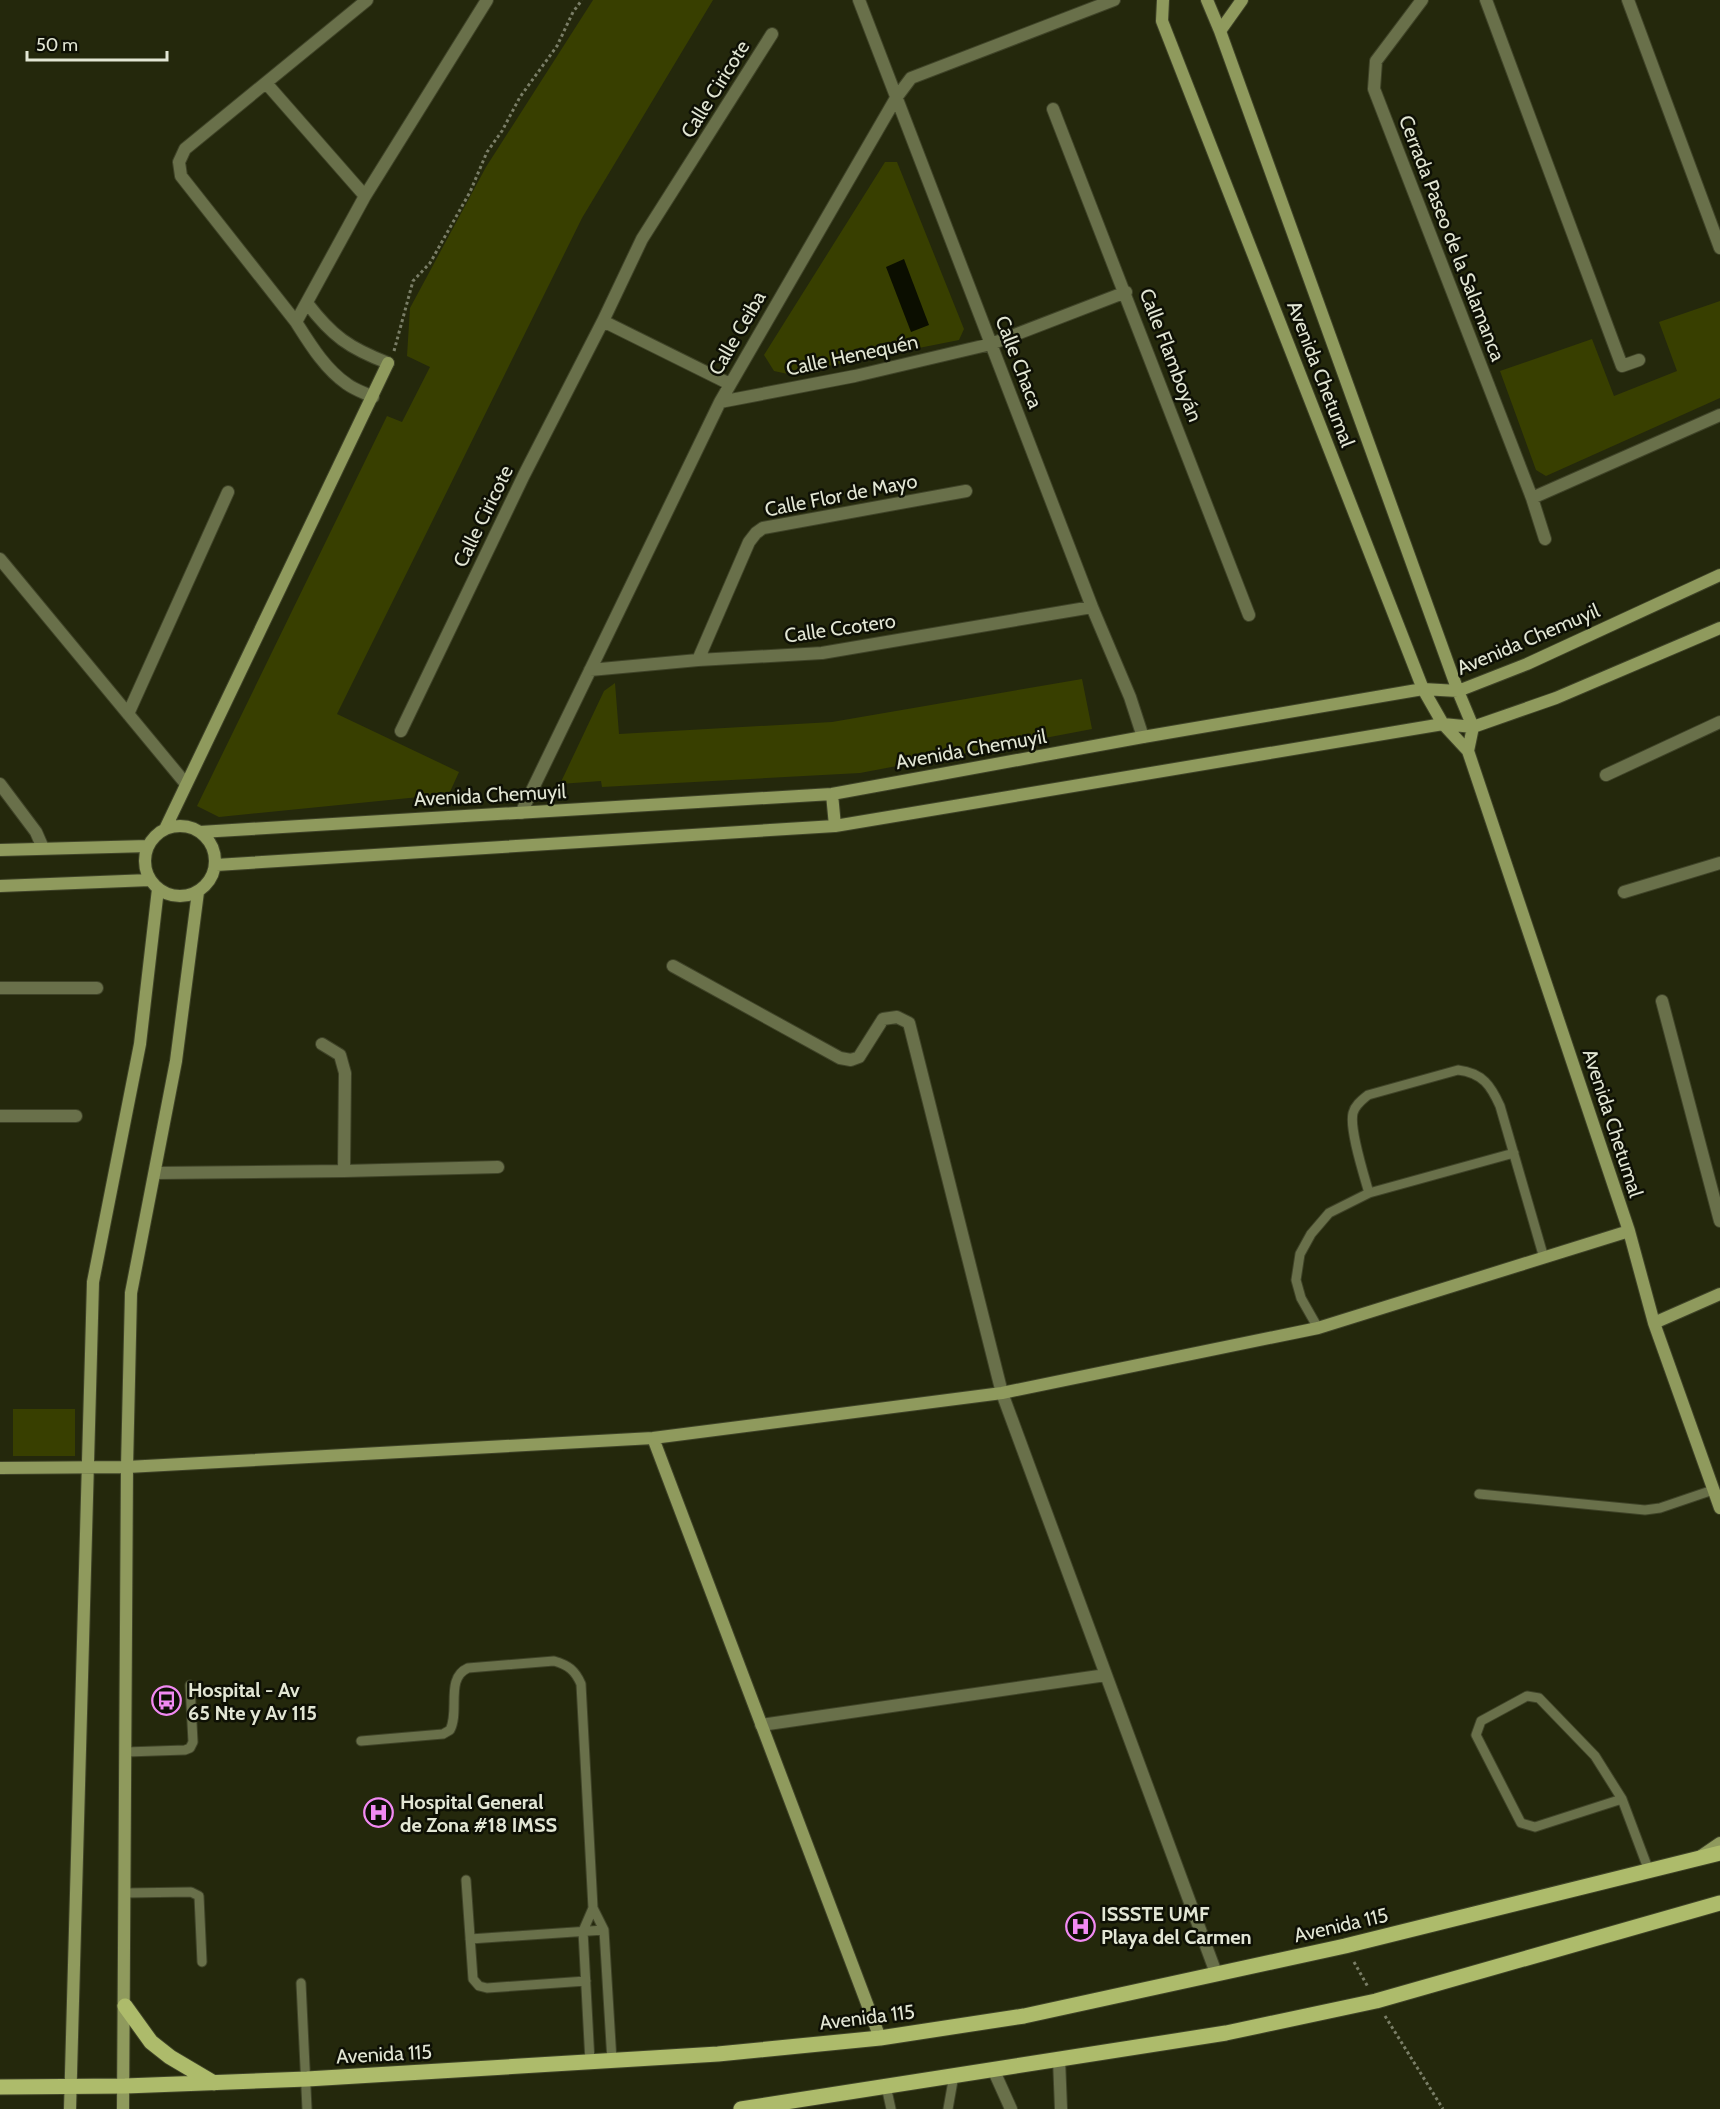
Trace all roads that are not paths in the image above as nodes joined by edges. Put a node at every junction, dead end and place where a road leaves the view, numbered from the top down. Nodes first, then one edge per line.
1 (367, 0) edge
2 (487, 0) edge
3 (859, 0) edge
4 (1114, 0) edge
5 (1163, 0) edge
6 (1207, 0) edge
7 (1242, 0) edge
8 (1422, 0) edge
9 (1486, 0) edge
10 (1628, 0) edge
11 (1220, 31) junction
12 (772, 34) dead end
13 (266, 83) junction
14 (896, 98) junction
15 (1053, 110) dead end
16 (365, 196) junction
17 (1720, 248) edge
18 (1126, 292) junction
19 (306, 303) junction
20 (603, 321) junction
21 (296, 322) junction
22 (991, 344) junction
23 (1639, 360) dead end
24 (388, 363) joint
25 (730, 384) junction
26 (373, 397) junction
27 (720, 402) junction
28 (1720, 415) edge
29 (966, 491) dead end
30 (228, 492) dead end
31 (1532, 498) junction
32 (1545, 539) dead end
33 (0, 559) edge
34 (1720, 575) edge
35 (1092, 607) junction
36 (1250, 615) dead end
37 (1720, 628) edge
38 (698, 660) junction
39 (590, 670) junction
40 (1424, 689) junction
41 (1458, 691) junction
42 (128, 714) junction
43 (1720, 722) edge
44 (1443, 724) junction
45 (1473, 727) junction
46 (401, 730) dead end
47 (1143, 737) junction
48 (1468, 751) junction
49 (1606, 775) dead end
50 (0, 784) edge
51 (186, 784) junction
52 (832, 795) junction
53 (521, 813) junction
54 (835, 826) junction
55 (165, 829) junction
56 (200, 832) junction
57 (148, 846) junction
58 (44, 848) junction
59 (0, 850) edge
60 (1720, 863) edge
61 (216, 865) junction
62 (154, 885) junction
63 (0, 886) edge
64 (198, 892) junction
65 (1624, 892) dead end
66 (673, 966) dead end
67 (0, 988) edge
68 (97, 988) dead end
69 (1662, 1002) dead end
70 (322, 1044) dead end
71 (0, 1116) edge
72 (76, 1116) dead end
73 (1514, 1153) junction
74 (498, 1167) dead end
75 (344, 1171) junction
76 (155, 1173) junction
77 (1369, 1193) junction
78 (1720, 1221) edge
79 (1629, 1231) junction
80 (1544, 1258) junction
81 (1720, 1294) edge
82 (1654, 1323) junction
83 (1318, 1328) junction
84 (1002, 1393) junction
85 (653, 1438) junction
86 (127, 1467) junction
87 (0, 1468) edge
88 (87, 1469) junction
89 (1713, 1490) junction
90 (1479, 1494) dead end
91 (1720, 1508) edge
92 (1106, 1675) junction
93 (190, 1685) dead end
94 (761, 1725) junction
95 (361, 1741) dead end
96 (126, 1752) junction
97 (1622, 1799) junction
98 (1720, 1843) edge
99 (1720, 1853) edge
100 (1695, 1860) junction
101 (1649, 1871) junction
102 (466, 1880) dead end
103 (126, 1893) junction
104 (1720, 1903) edge
105 (593, 1908) junction
106 (604, 1930) junction
107 (583, 1931) junction
108 (470, 1939) junction
109 (201, 1962) dead end
110 (1216, 1973) junction
111 (586, 1981) junction
112 (301, 1983) dead end
113 (125, 2006) junction
114 (880, 2038) junction
115 (1059, 2059) junction
116 (612, 2061) junction
117 (590, 2062) junction
118 (993, 2069) junction
119 (954, 2075) junction
120 (307, 2079) junction
121 (214, 2083) junction
122 (125, 2086) junction
123 (886, 2086) junction
124 (0, 2087) edge
125 (71, 2087) junction
126 (70, 2109) edge
127 (123, 2109) edge
128 (307, 2109) edge
129 (741, 2109) edge
130 (891, 2109) edge
131 (948, 2109) edge
132 (1011, 2109) edge
133 (1061, 2109) edge

1 - 13 street
2 - 16 street
3 - 14 street, Calle Chaca
4 - 14 street, Calle Ceiba
5 - 40 main road, Avenida Chetumal
6 - 11 main road, Avenida Chetumal
7 - 11 main road
8 - 31 street, Cerrada Paseo de la Salamanca
9 - 23 street
10 - 17 street
11 - 41 main road, Avenida Chetumal
12 - 20 street, Calle Ciricote
13 - 16 street
13 - 21 street
14 - 22 street, Calle Chaca
14 - 25 street, Calle Ceiba
15 - 18 street, Calle Flamboyán
16 - 19 street
18 - 22 street, Calle Henequén
18 - 36 street, Calle Flamboyán
19 - 21 street
19 - 24 street
20 - 25 street
20 - 46 street, Calle Ciricote
21 - 26 street
22 - 27 street, Calle Henequén
22 - 35 street, Calle Chaca
24 - 26 main road
25 - 27 street, Calle Ceiba
26 - 51 main road
27 - 39 street, Calle Ceiba
28 - 31 street
29 - 38 street, Calle Flor de Mayo
30 - 42 street
31 - 32 street, Cerrada Paseo de la Salamanca
33 - 42 street
34 - 41 main road, Avenida Chemuyil
35 - 38 street, Calle Ccotero
35 - 47 street, Calle Chaca
37 - 45 main road
38 - 39 street, Calle Ccotero
39 - 53 street, Calle Ceiba
40 - 41 main road, Avenida Chemuyil
40 - 44 main road, Avenida Chetumal
40 - 47 main road, Avenida Chemuyil
41 - 45 main road, Avenida Chetumal
42 - 51 street
43 - 49 street
44 - 45 main road
44 - 48 main road, Avenida Chetumal
44 - 54 main road
45 - 48 main road
47 - 52 main road, Avenida Chemuyil
48 - 79 main road, Avenida Chetumal
50 - 58 street
51 - 55 main road
52 - 53 main road, Avenida Chemuyil
52 - 54 main road
53 - 56 main road, Avenida Chemuyil
54 - 61 main road
55 - 56 main road
55 - 57 main road
56 - 61 main road
57 - 58 main road
57 - 62 main road
58 - 59 main road
60 - 65 street
61 - 64 main road
62 - 63 main road
62 - 64 main road
62 - 88 main road
64 - 76 main road
66 - 84 street
67 - 68 street
69 - 78 street
70 - 75 street
71 - 72 street
73 - 77 lane
73 - 77 lane
73 - 80 lane
74 - 75 street
75 - 76 street
76 - 86 main road
77 - 83 lane
79 - 80 main road
79 - 82 main road, Avenida Chetumal
80 - 83 main road
81 - 82 main road
82 - 89 main road, Avenida Chetumal
83 - 84 main road
84 - 85 main road
84 - 92 street
85 - 86 main road
85 - 94 main road
86 - 88 main road
86 - 96 main road
87 - 88 main road
88 - 125 main road
89 - 90 lane
89 - 91 main road, Avenida Chetumal
92 - 94 street
92 - 110 street
93 - 96 lane
94 - 114 main road
95 - 105 lane
96 - 103 main road
97 - 97 lane
97 - 101 lane
98 - 100 main road
99 - 100 main road, Avenida 115
100 - 101 main road, Avenida 115
101 - 110 main road, Avenida 115
102 - 108 lane
103 - 109 lane
103 - 113 main road
104 - 115 main road
105 - 106 lane
105 - 107 lane
106 - 107 lane
106 - 116 lane
107 - 108 lane
107 - 111 lane
108 - 111 lane
110 - 114 main road, Avenida 115
111 - 117 lane
112 - 120 lane
113 - 121 main road
113 - 122 main road
114 - 116 main road, Avenida 115
115 - 118 main road
115 - 133 street
116 - 117 main road, Avenida 115
117 - 120 main road, Avenida 115
118 - 119 main road
118 - 132 street
119 - 123 main road
119 - 131 lane
120 - 121 main road, Avenida 115
120 - 128 lane
121 - 122 main road, Avenida 115
122 - 125 main road, Avenida 115
122 - 127 main road
123 - 129 main road
123 - 130 lane
124 - 125 main road, Avenida 115
125 - 126 main road

